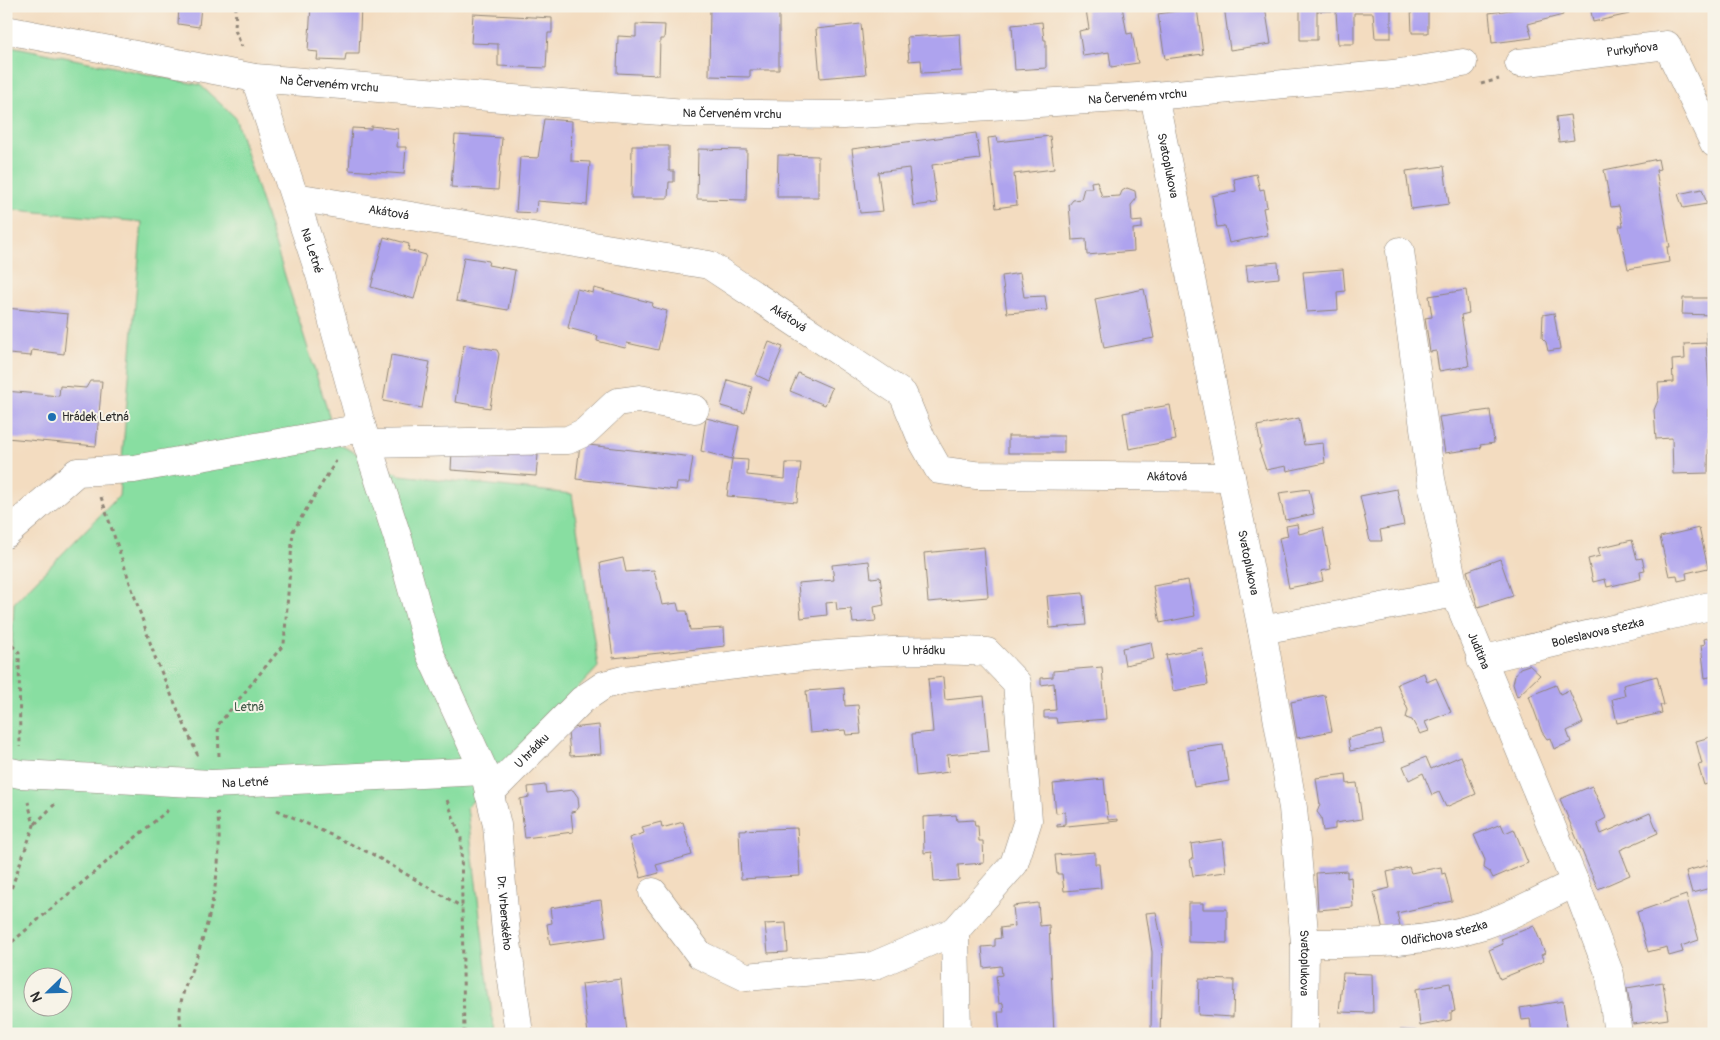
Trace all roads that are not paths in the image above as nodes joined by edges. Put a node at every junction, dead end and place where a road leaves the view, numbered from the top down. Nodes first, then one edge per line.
1 (6, 30) edge
2 (1463, 63) dead end
3 (1519, 63) dead end
4 (255, 78) junction
5 (1154, 96) junction
6 (1713, 141) edge
7 (295, 197) junction
8 (1400, 251) dead end
9 (696, 409) dead end
10 (365, 436) junction
11 (1231, 477) junction
12 (6, 534) edge
13 (1455, 593) junction
14 (1714, 605) edge
15 (1262, 630) junction
16 (1481, 660) junction
17 (6, 771) edge
18 (487, 782) junction
19 (1575, 883) junction
20 (653, 892) dead end
21 (955, 931) junction
22 (1306, 943) junction
23 (519, 1034) edge
24 (957, 1034) edge
25 (1304, 1034) edge
26 (1618, 1034) edge

1 - 4 street, Na Červeném vrchu
2 - 5 street, Na Červeném vrchu
3 - 6 street, Purkyňova
4 - 5 street, Na Červeném vrchu
4 - 7 street, Na Letné
5 - 11 street, Svatoplukova
7 - 10 street, Na Letné
7 - 11 street, Akátová
8 - 13 street, Juditina
9 - 10 street
10 - 12 street
10 - 18 street, Na Letné
11 - 15 street, Svatoplukova
13 - 15 street
13 - 16 street, Juditina
14 - 16 street, Boleslavova stezka
15 - 22 street, Svatoplukova
16 - 19 street, Juditina
17 - 18 street, Na Letné
18 - 21 street, U hrádku
18 - 23 street, Dr. Vrbenského
19 - 22 street, Oldřichova stezka
19 - 26 street, Juditina
20 - 21 street
21 - 24 street
22 - 25 street, Svatoplukova

